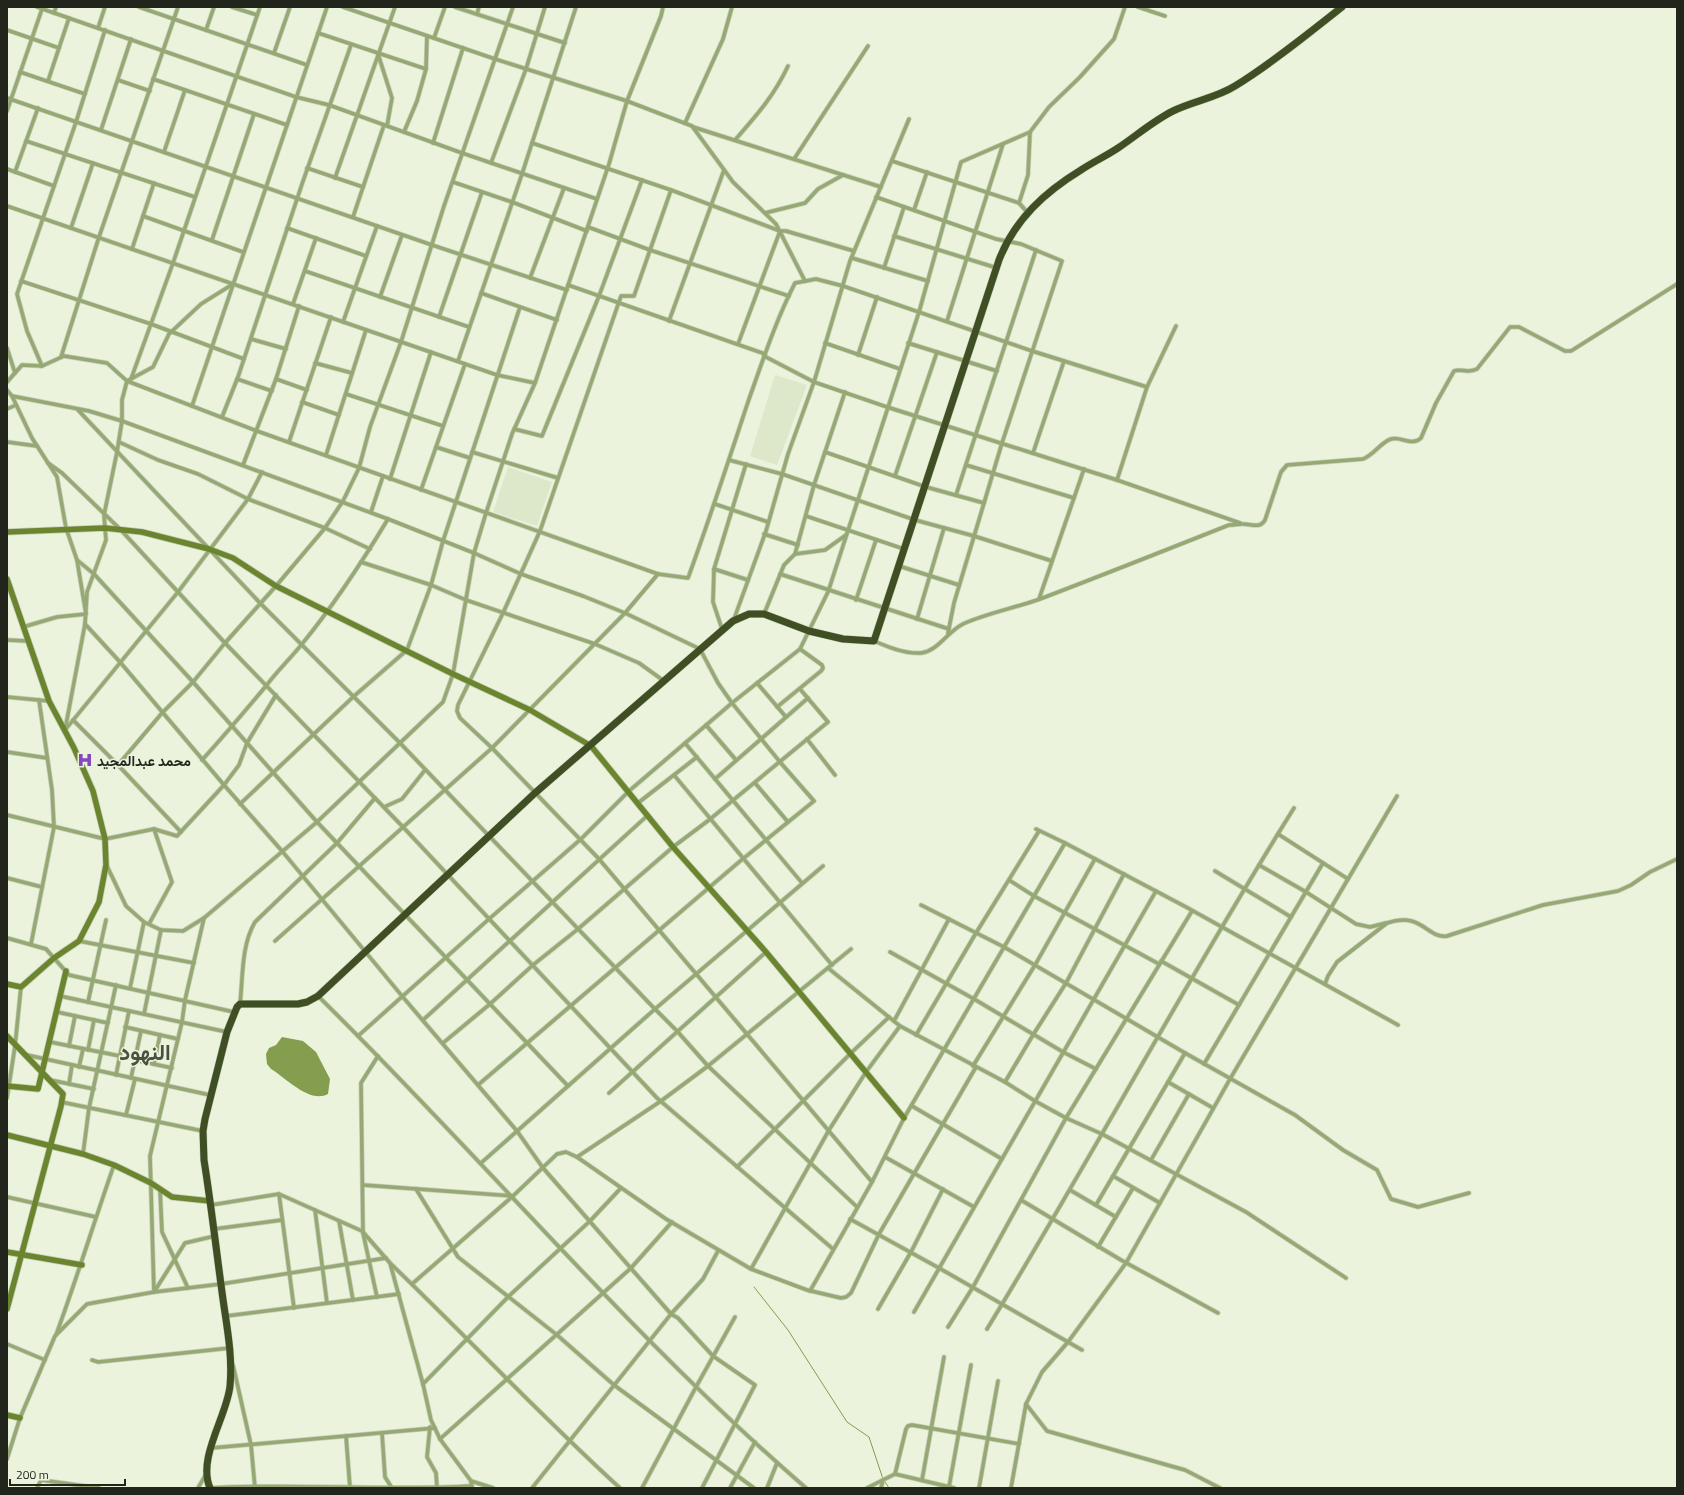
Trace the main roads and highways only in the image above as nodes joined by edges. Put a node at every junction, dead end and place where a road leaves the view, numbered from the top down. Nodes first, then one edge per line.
1 (1342, 7) edge
2 (209, 1488) edge

1 - 2 highway

